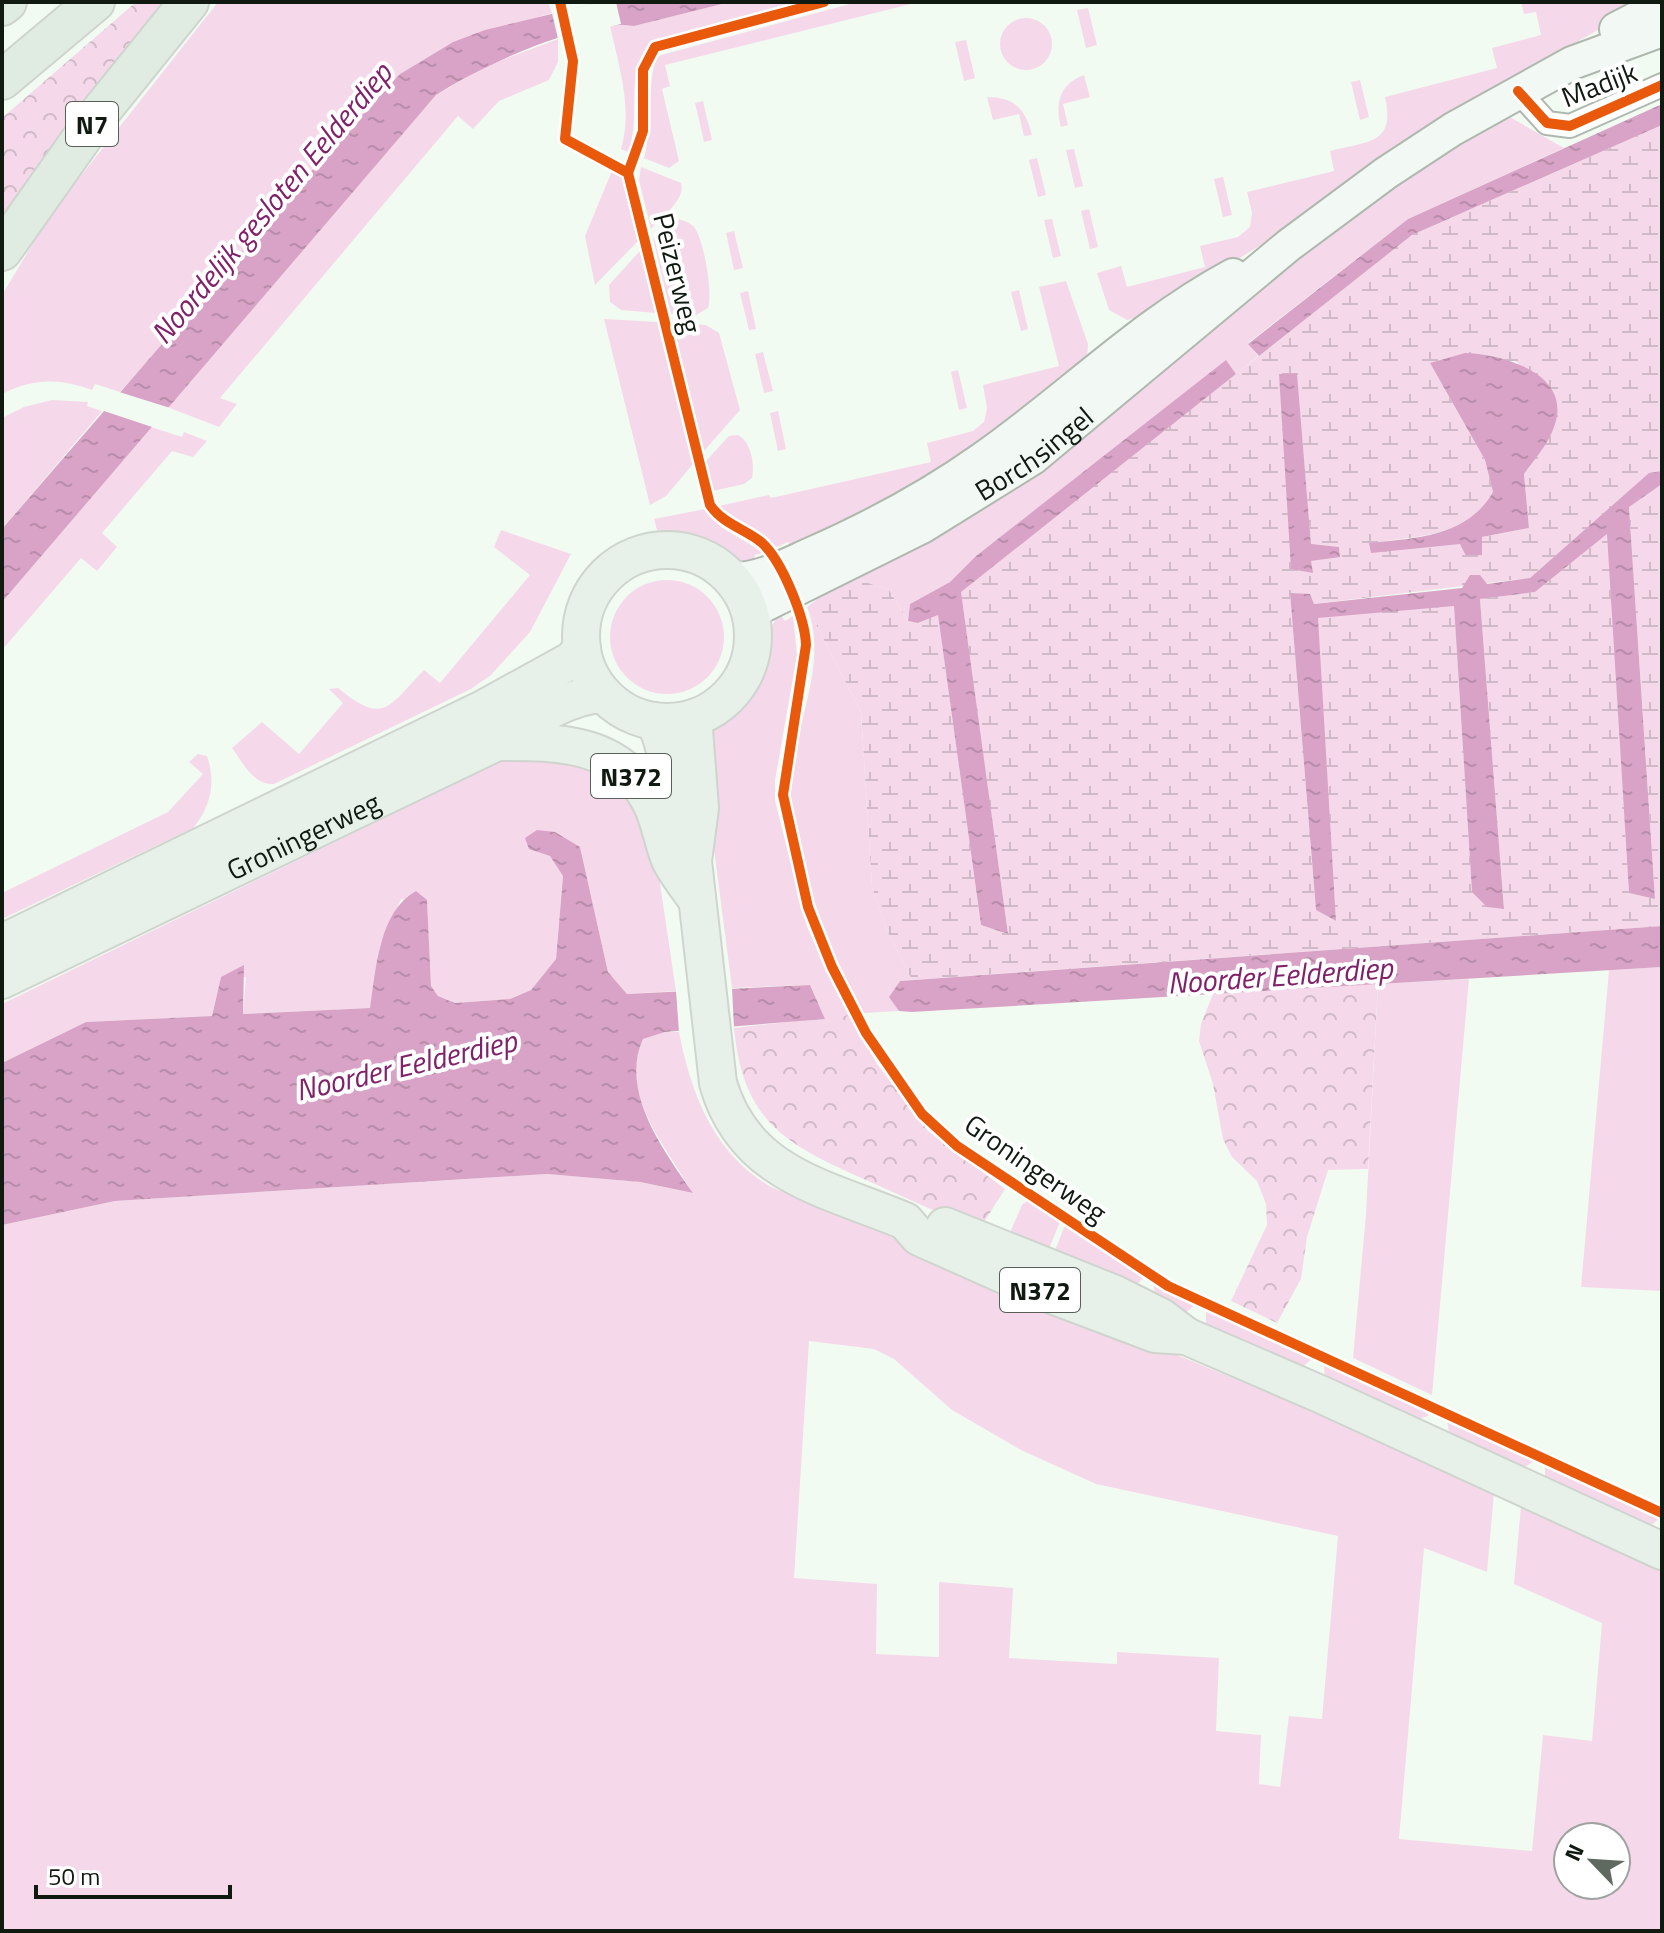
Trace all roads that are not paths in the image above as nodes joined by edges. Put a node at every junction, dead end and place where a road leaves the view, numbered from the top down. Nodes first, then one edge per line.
1 (95, 2) edge
2 (189, 2) edge
3 (1662, 5) edge
4 (1662, 30) edge
5 (1572, 63) junction
6 (2, 80) edge
7 (1662, 85) edge
8 (1518, 91) junction
9 (1289, 245) junction
10 (2, 251) edge
11 (731, 579) junction
12 (751, 617) junction
13 (582, 648) junction
14 (603, 694) junction
15 (696, 717) junction
16 (654, 721) junction
17 (497, 742) junction
18 (693, 861) junction
19 (697, 901) junction
20 (2, 943) edge
21 (2, 980) edge
22 (1662, 1551) edge

1 - 6 highway
2 - 10 highway, N7
3 - 5 main road, Borchsingel
4 - 5 main road, Borchsingel
5 - 8 main road, Borchsingel
7 - 8 street, Madijk
8 - 9 main road, Borchsingel
9 - 11 main road, Borchsingel
9 - 12 main road, Borchsingel
11 - 12 main road
11 - 13 main road
12 - 15 main road, N372
13 - 14 main road
13 - 20 main road, Groningerweg
14 - 16 main road, N372
14 - 17 main road, Groningerweg / N372
15 - 16 main road, N372
15 - 18 main road, N372
16 - 18 main road, N372
17 - 19 main road, N372
17 - 21 main road, Groningerweg / N372
18 - 19 main road, N372
19 - 22 main road, N372

